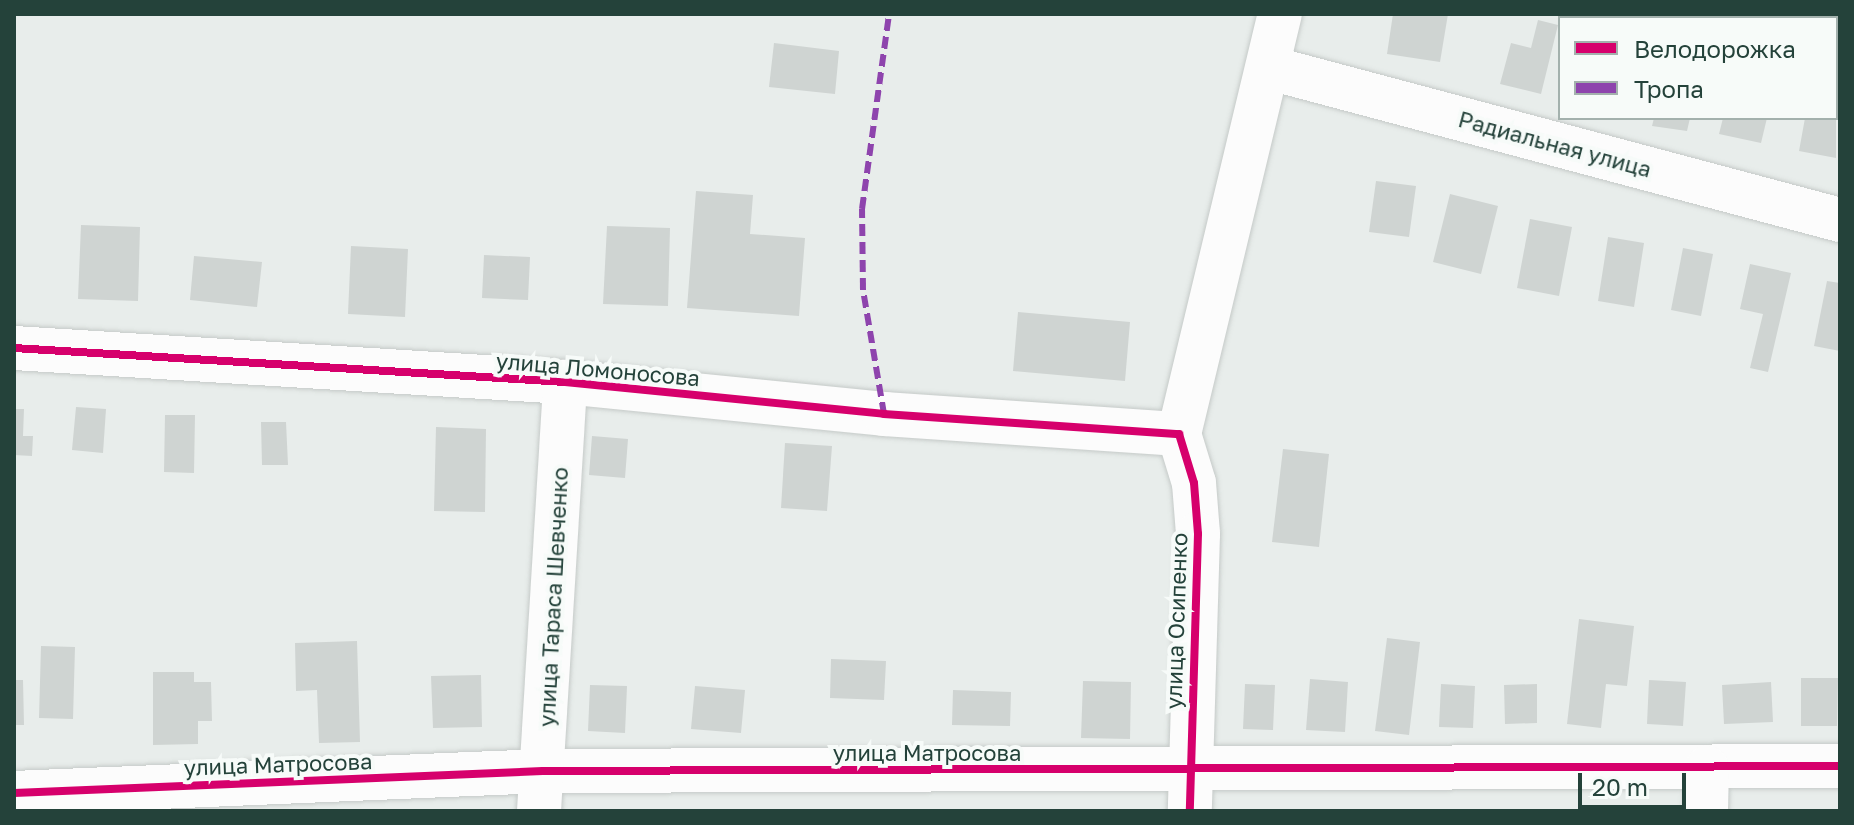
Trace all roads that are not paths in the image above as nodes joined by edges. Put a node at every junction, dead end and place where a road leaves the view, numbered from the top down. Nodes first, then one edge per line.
1 (1280, 14) edge
2 (1270, 68) junction
3 (1840, 220) edge
4 (14, 348) edge
5 (565, 382) junction
6 (1179, 434) junction
7 (1840, 766) edge
8 (1707, 768) junction
9 (541, 791) edge
10 (1190, 791) edge
11 (14, 793) edge
12 (1706, 811) edge

1 - 2 street
2 - 3 street, Радиальная улица
2 - 6 street
4 - 5 street, улица Ломоносова
5 - 6 street, улица Ломоносова
5 - 9 street, улица Тараса Шевченко
6 - 10 street, улица Осипенко
7 - 8 street, улица Матросова
8 - 10 street, улица Матросова
8 - 12 street
9 - 10 street, улица Матросова
9 - 11 street, улица Матросова

